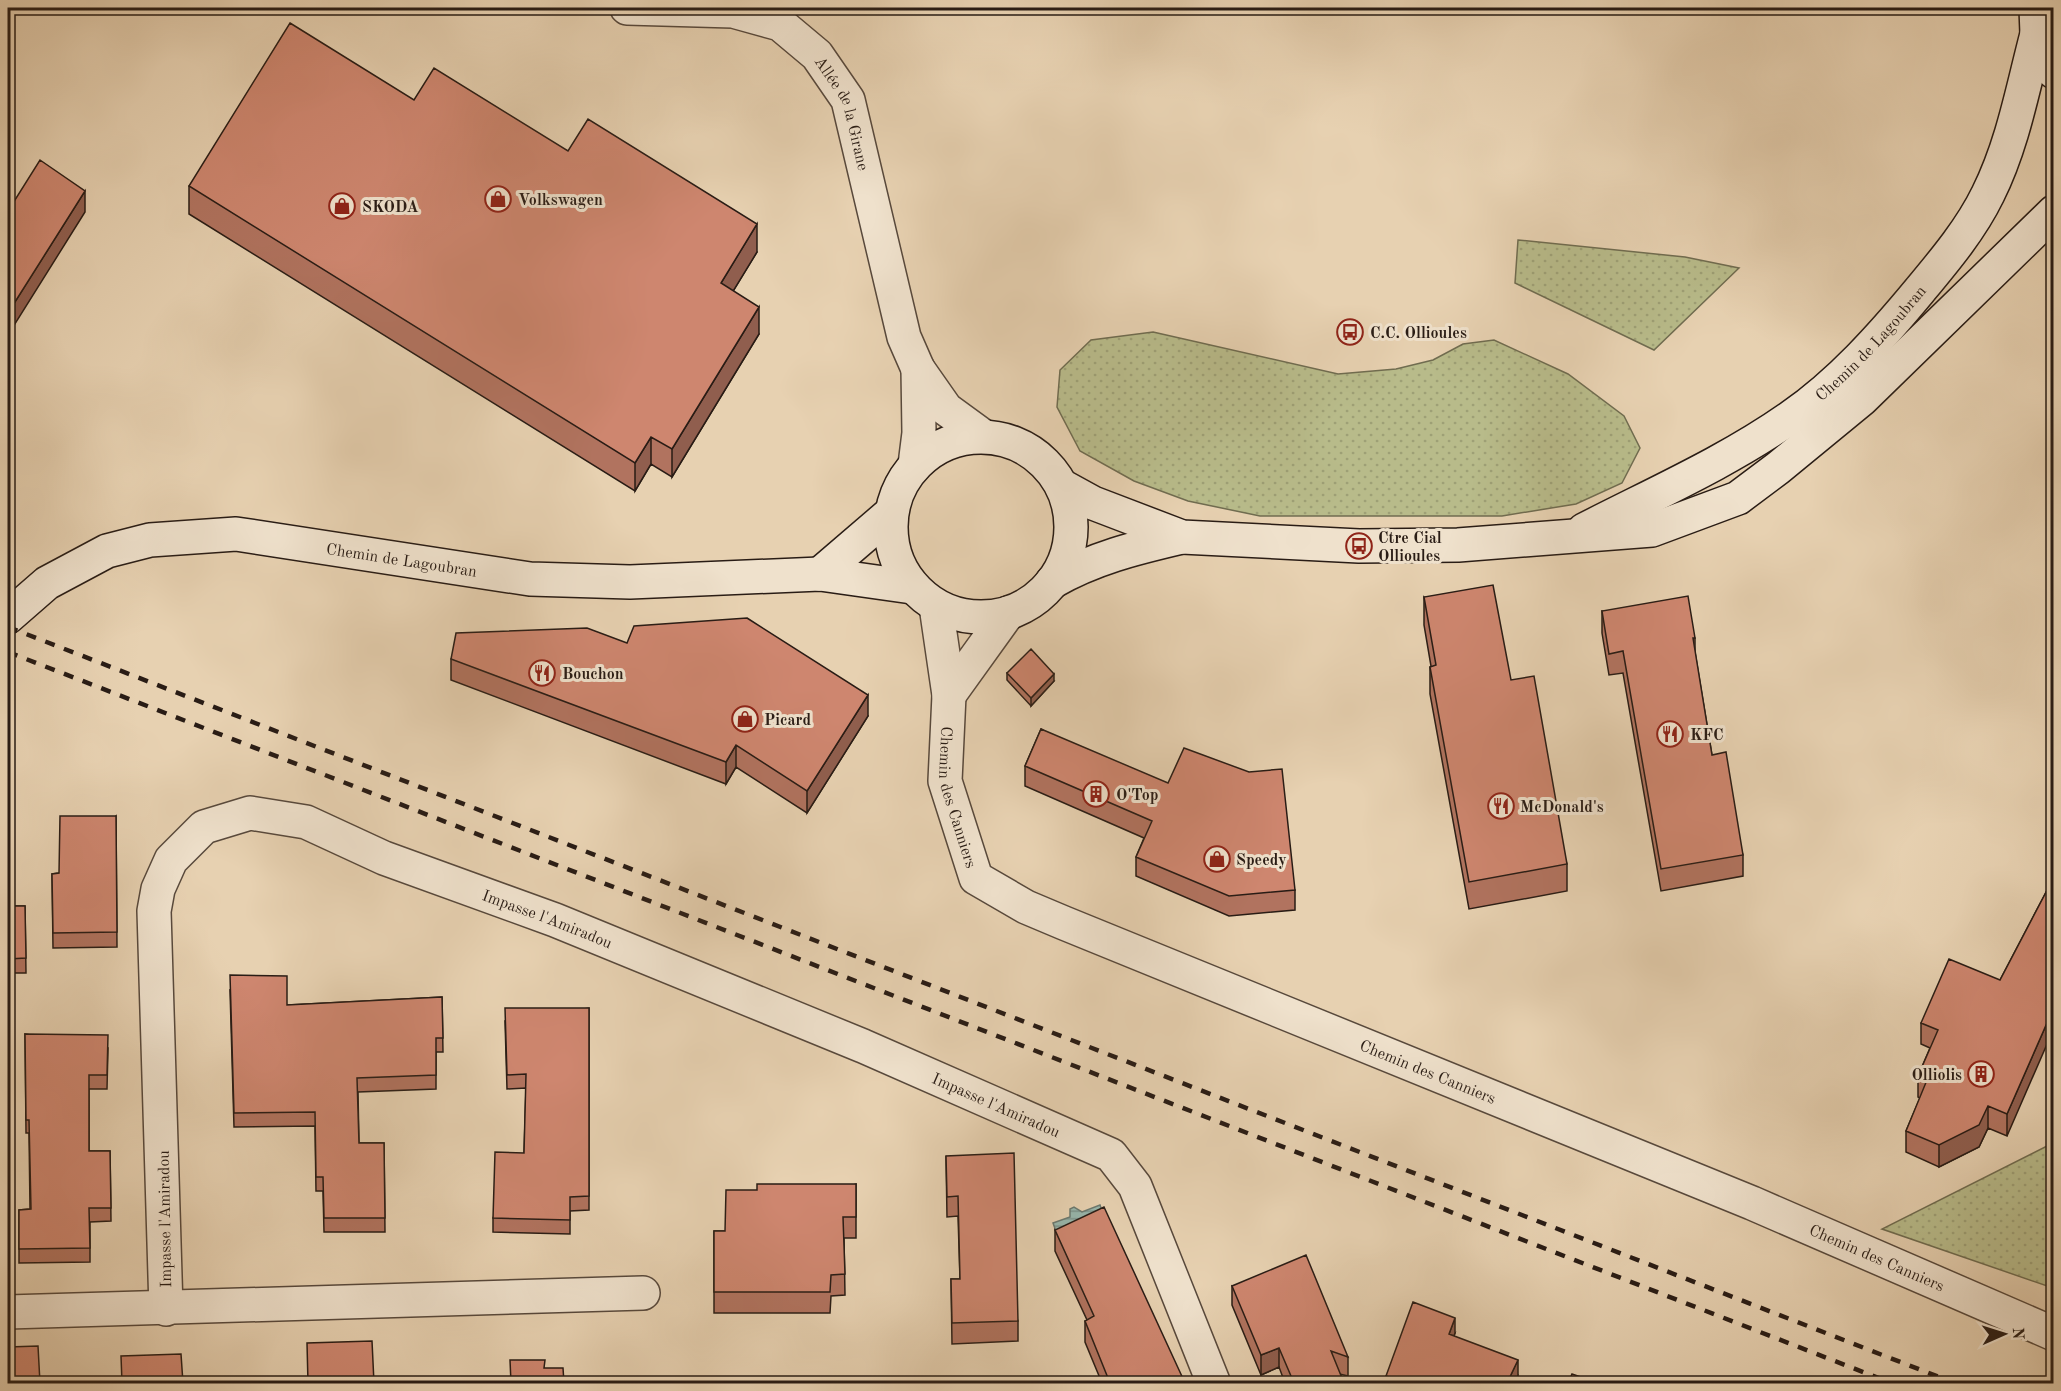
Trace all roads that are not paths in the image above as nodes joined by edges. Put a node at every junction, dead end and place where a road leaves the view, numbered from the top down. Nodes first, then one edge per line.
1 (627, 8) edge
2 (2036, 21) edge
3 (2054, 72) edge
4 (2054, 212) edge
5 (918, 369) junction
6 (983, 436) junction
7 (915, 465) junction
8 (1062, 486) junction
9 (891, 513) junction
10 (1573, 536) junction
11 (1182, 537) junction
12 (820, 573) junction
13 (1052, 582) junction
14 (924, 596) junction
15 (1008, 614) junction
16 (8, 617) edge
17 (949, 695) junction
18 (644, 1293) dead end
19 (166, 1309) junction
20 (8, 1312) edge
21 (2054, 1334) edge
22 (1214, 1383) edge

1 - 5 street, Allée de la Girane
2 - 3 street
2 - 10 street, Chemin de Lagoubran
4 - 10 street, Chemin de Lagoubran
5 - 6 street, Allée de la Girane
5 - 7 street, Allée de la Girane
6 - 7 street
6 - 8 street
7 - 9 street
8 - 11 street, Chemin de Lagoubran
8 - 13 street
9 - 12 street
9 - 14 street
10 - 11 street, Chemin de Lagoubran
11 - 13 street, Chemin de Lagoubran
12 - 14 street, Chemin de Lagoubran
12 - 16 street, Chemin de Lagoubran
13 - 15 street
14 - 15 street
14 - 17 street, Chemin des Canniers
15 - 17 street
17 - 21 street, Chemin des Canniers
18 - 19 street, Impasse l'Amiradou
19 - 20 street, Impasse l'Amiradou
19 - 22 street, Impasse l'Amiradou

